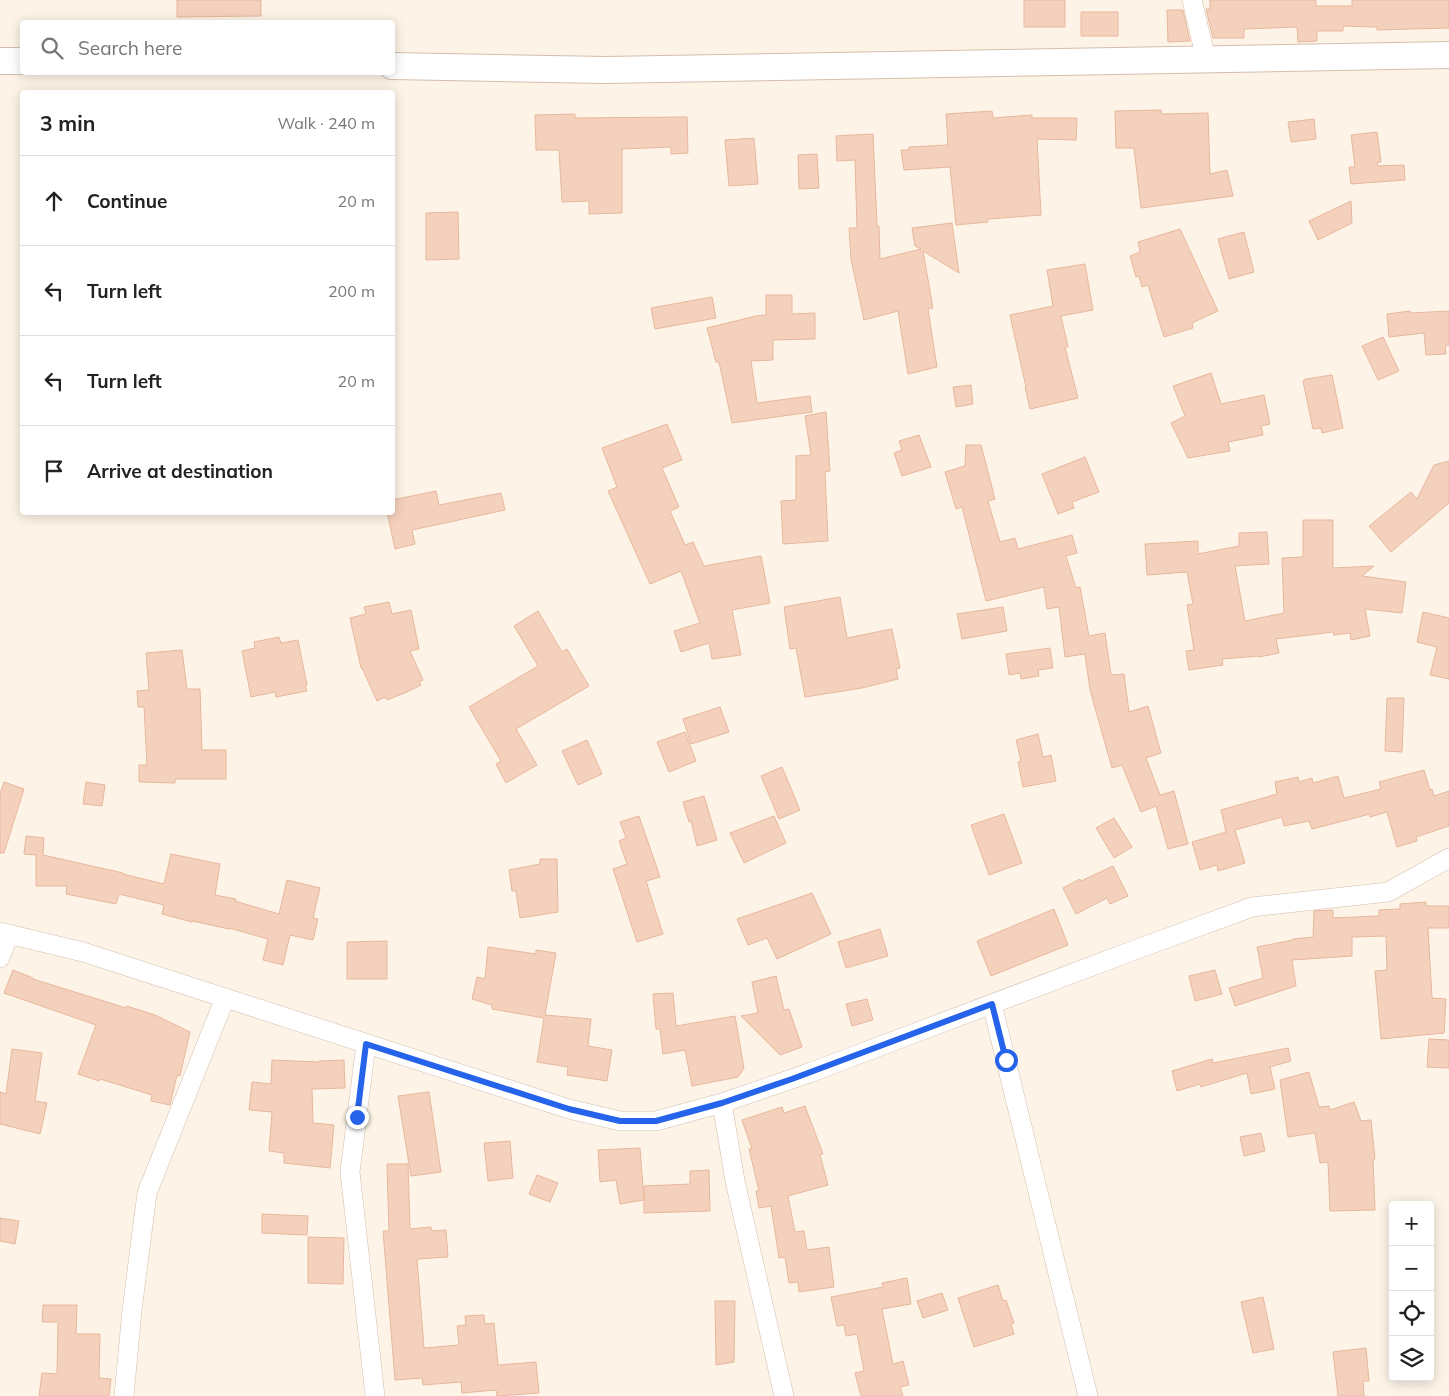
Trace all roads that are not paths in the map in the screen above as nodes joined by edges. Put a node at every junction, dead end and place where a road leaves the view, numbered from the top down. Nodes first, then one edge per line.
1 (1192, 0) edge
2 (1449, 55) edge
3 (1206, 59) junction
4 (0, 60) edge
5 (20, 61) edge
6 (395, 66) edge
7 (1449, 858) edge
8 (4, 933) edge
9 (0, 958) edge
10 (225, 998) junction
11 (992, 1004) junction
12 (366, 1044) junction
13 (722, 1103) junction
14 (124, 1396) edge
15 (375, 1396) edge
16 (784, 1396) edge
17 (1088, 1396) edge

1 - 3 street
2 - 3 main road
3 - 6 main road
4 - 5 main road
7 - 11 street
8 - 9 street
8 - 10 street
10 - 12 street
10 - 14 street
11 - 13 street
11 - 17 street
12 - 13 street
12 - 15 street
13 - 16 street

